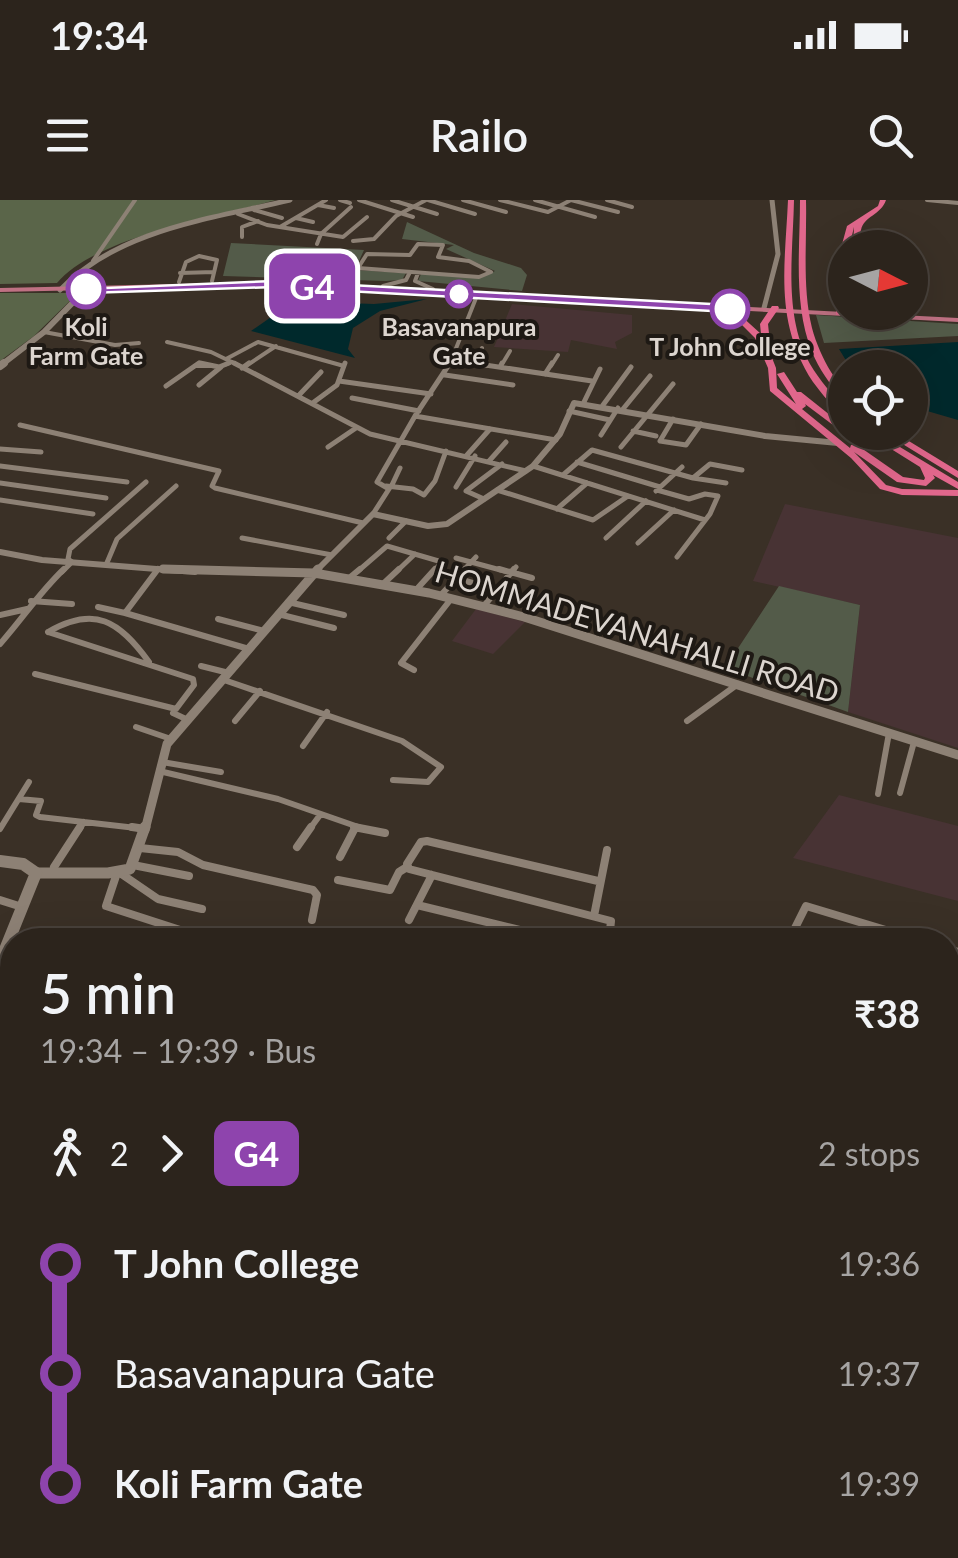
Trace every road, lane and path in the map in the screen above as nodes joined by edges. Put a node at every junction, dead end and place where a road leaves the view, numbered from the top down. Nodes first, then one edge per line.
1 (136, 200) edge
2 (290, 200) edge
3 (326, 200) edge
4 (340, 200) edge
5 (360, 200) edge
6 (392, 200) edge
7 (427, 200) edge
8 (463, 200) edge
9 (502, 200) edge
10 (535, 200) edge
11 (571, 200) edge
12 (607, 200) edge
13 (772, 200) edge
14 (791, 200) edge
15 (803, 200) edge
16 (887, 200) edge
17 (928, 200) edge
18 (958, 203) edge
19 (318, 205) junction
20 (558, 206) junction
21 (632, 206) dead end
22 (415, 207) junction
23 (334, 208) dead end
24 (492, 208) junction
25 (254, 210) junction
26 (308, 212) junction
27 (506, 212) dead end
28 (618, 212) dead end
29 (238, 214) junction
30 (322, 214) dead end
31 (401, 214) junction
32 (438, 214) dead end
33 (476, 214) dead end
34 (414, 216) dead end
35 (367, 217) dead end
36 (595, 217) dead end
37 (282, 218) dead end
38 (296, 218) junction
39 (258, 221) junction
40 (313, 222) dead end
41 (280, 227) junction
42 (849, 230) edge
43 (856, 230) edge
44 (250, 231) dead end
45 (300, 231) junction
46 (321, 234) junction
47 (293, 241) dead end
48 (354, 241) dead end
49 (317, 244) dead end
50 (93, 261) junction
51 (410, 272) junction
52 (418, 273) junction
53 (213, 277) junction
54 (179, 278) junction
55 (273, 282) junction
56 (383, 286) junction
57 (0, 288) edge
58 (61, 288) junction
59 (87, 288) junction
60 (433, 289) junction
61 (477, 294) junction
62 (729, 307) junction
63 (771, 309) junction
64 (828, 311) edge
65 (928, 317) edge
66 (928, 318) edge
67 (958, 320) edge
68 (44, 332) junction
69 (167, 342) dead end
70 (139, 344) dead end
71 (276, 346) junction
72 (482, 348) dead end
73 (510, 351) dead end
74 (558, 355) dead end
75 (451, 360) junction
76 (229, 361) junction
77 (474, 363) junction
78 (0, 366) edge
79 (221, 367) junction
80 (500, 367) junction
81 (632, 367) dead end
82 (242, 368) junction
83 (600, 369) dead end
84 (777, 370) junction
85 (321, 372) dead end
86 (544, 374) junction
87 (828, 374) edge
88 (445, 375) junction
89 (650, 376) dead end
90 (339, 381) junction
91 (592, 382) junction
92 (672, 384) dead end
93 (198, 385) dead end
94 (513, 385) dead end
95 (166, 386) dead end
96 (828, 393) edge
97 (300, 394) junction
98 (431, 394) junction
99 (352, 398) dead end
100 (314, 402) junction
101 (584, 402) junction
102 (603, 405) junction
103 (621, 408) junction
104 (569, 411) junction
105 (417, 413) junction
106 (647, 414) junction
107 (828, 418) edge
108 (673, 419) junction
109 (610, 420) junction
110 (701, 424) junction
111 (20, 425) dead end
112 (356, 428) junction
113 (490, 429) junction
114 (632, 431) junction
115 (601, 435) dead end
116 (828, 435) edge
117 (656, 436) dead end
118 (7, 440) dead end
119 (556, 440) junction
120 (506, 442) dead end
121 (828, 443) edge
122 (399, 444) junction
123 (328, 447) dead end
124 (621, 448) dead end
125 (1, 449) edge
126 (846, 450) edge
127 (872, 450) edge
128 (895, 450) edge
129 (916, 450) edge
130 (41, 452) dead end
131 (446, 452) junction
132 (471, 456) junction
133 (490, 460) junction
134 (577, 462) junction
135 (502, 464) junction
136 (0, 466) edge
137 (682, 467) dead end
138 (400, 468) dead end
139 (530, 468) junction
140 (924, 469) junction
141 (742, 470) dead end
142 (674, 474) junction
143 (562, 475) junction
144 (958, 475) edge
145 (693, 478) junction
146 (900, 480) junction
147 (126, 482) dead end
148 (146, 482) dead end
149 (0, 483) edge
150 (587, 483) junction
151 (726, 483) dead end
152 (176, 486) dead end
153 (389, 486) junction
154 (456, 487) dead end
155 (658, 489) junction
156 (958, 489) edge
157 (497, 490) junction
158 (628, 496) junction
159 (106, 498) dead end
160 (484, 499) junction
161 (0, 500) edge
162 (646, 502) junction
163 (557, 508) junction
164 (674, 510) junction
165 (93, 514) dead end
166 (372, 514) junction
167 (705, 520) junction
168 (406, 521) junction
169 (363, 524) junction
170 (242, 538) dead end
171 (388, 538) dead end
172 (606, 538) dead end
173 (638, 543) dead end
174 (0, 552) edge
175 (415, 554) junction
176 (332, 555) junction
177 (677, 557) dead end
178 (456, 558) dead end
179 (474, 559) junction
180 (72, 562) junction
181 (106, 565) junction
182 (158, 569) junction
183 (514, 570) junction
184 (435, 572) junction
185 (314, 573) junction
186 (348, 578) junction
187 (456, 578) junction
188 (532, 578) dead end
189 (383, 584) junction
190 (416, 590) junction
191 (498, 590) junction
192 (440, 596) junction
193 (517, 596) dead end
194 (451, 598) junction
195 (288, 602) junction
196 (72, 604) dead end
197 (29, 605) junction
198 (98, 607) dead end
199 (483, 607) junction
200 (124, 613) junction
201 (278, 614) junction
202 (0, 615) edge
203 (344, 615) dead end
204 (218, 619) dead end
205 (334, 628) dead end
206 (264, 630) junction
207 (0, 644) edge
208 (249, 649) junction
209 (151, 664) junction
210 (201, 666) dead end
211 (414, 670) dead end
212 (34, 674) dead end
213 (227, 677) junction
214 (738, 684) junction
215 (260, 691) junction
216 (176, 708) junction
217 (327, 712) junction
218 (188, 720) junction
219 (235, 721) dead end
220 (687, 721) dead end
221 (136, 727) dead end
222 (889, 733) junction
223 (171, 739) junction
224 (914, 742) junction
225 (303, 746) dead end
226 (958, 755) edge
227 (160, 767) junction
228 (220, 772) dead end
229 (394, 780) dead end
230 (29, 782) dead end
231 (900, 793) dead end
232 (878, 794) dead end
233 (17, 801) junction
234 (0, 802) edge
235 (320, 815) junction
236 (84, 822) junction
237 (355, 828) junction
238 (0, 829) edge
239 (144, 829) junction
240 (384, 833) dead end
241 (297, 847) dead end
242 (140, 848) junction
243 (607, 850) dead end
244 (340, 857) dead end
245 (0, 861) edge
246 (133, 865) junction
247 (407, 867) junction
248 (54, 868) junction
249 (36, 872) junction
250 (118, 873) junction
251 (432, 875) junction
252 (189, 876) dead end
253 (338, 880) dead end
254 (598, 882) junction
255 (158, 899) junction
256 (0, 900) edge
257 (417, 905) junction
258 (22, 906) junction
259 (202, 909) dead end
260 (594, 916) junction
261 (147, 919) junction
262 (312, 920) dead end
263 (408, 920) dead end
264 (9, 928) edge
265 (174, 928) edge
266 (512, 928) edge
267 (612, 928) edge
268 (795, 928) edge
269 (879, 928) edge

1 - 50 street
2 - 25 street
3 - 19 street
4 - 46 street
5 - 31 street
6 - 22 street
7 - 22 street
7 - 33 street
8 - 24 street
9 - 20 street
9 - 24 street
10 - 20 street
11 - 20 street
11 - 28 street
12 - 21 street
13 - 63 street
14 - 96 highway
15 - 87 highway
16 - 42 highway
16 - 43 highway
17 - 18 street
19 - 23 street
19 - 26 street
20 - 36 street
22 - 31 street
22 - 32 street
24 - 27 street
25 - 29 street
25 - 37 street
26 - 30 street
26 - 38 street
29 - 39 street
29 - 50 street
31 - 34 street
31 - 48 street
35 - 46 street
38 - 40 street
38 - 41 street
39 - 41 street
39 - 44 street
41 - 45 street
45 - 46 street
45 - 47 street
46 - 49 street
50 - 58 street
51 - 52 street
51 - 52 street
51 - 56 street
52 - 60 street
53 - 54 main road
53 - 54 street
53 - 55 main road
54 - 59 main road
55 - 56 main road
55 - 59 main road
55 - 61 main road
56 - 60 main road
57 - 58 main road
58 - 59 main road
59 - 68 main road
60 - 61 main road
61 - 62 main road
61 - 75 street
62 - 63 main road
62 - 84 highway
63 - 64 main road
63 - 84 highway
65 - 67 main road
66 - 67 main road
68 - 70 street
68 - 78 main road
69 - 76 street
71 - 76 street
71 - 82 street
71 - 90 street
72 - 77 street
73 - 80 street
74 - 86 street
75 - 77 street
75 - 88 street
76 - 79 street
76 - 82 street
77 - 80 street
79 - 93 street
79 - 95 street
80 - 86 street
81 - 102 street
82 - 97 street
83 - 91 street
84 - 107 highway
84 - 116 highway
84 - 146 highway
85 - 97 street
86 - 91 street
88 - 94 street
88 - 98 street
89 - 103 street
90 - 98 street
90 - 100 street
91 - 101 street
92 - 106 street
97 - 100 street
98 - 105 street
99 - 105 street
100 - 112 street
101 - 102 street
101 - 104 street
102 - 103 street
103 - 106 street
103 - 109 street
104 - 109 street
104 - 119 street
105 - 113 street
105 - 122 street
106 - 108 street
106 - 114 street
108 - 110 street
108 - 110 street
109 - 115 street
110 - 121 street
111 - 169 street
112 - 122 street
112 - 123 street
113 - 119 street
113 - 132 street
114 - 117 street
114 - 124 street
118 - 125 street
119 - 139 street
120 - 133 street
122 - 131 street
122 - 153 street
125 - 130 street
126 - 156 highway
127 - 146 highway
128 - 140 highway
129 - 144 highway
131 - 132 street
131 - 153 street
132 - 133 street
132 - 154 street
133 - 135 street
134 - 142 street
134 - 143 street
134 - 155 street
135 - 139 street
135 - 160 street
136 - 147 street
137 - 142 street
138 - 153 street
139 - 143 street
139 - 157 street
140 - 146 highway
140 - 156 highway
141 - 145 street
142 - 145 street
142 - 155 street
143 - 150 street
145 - 151 street
148 - 180 street
149 - 159 street
150 - 158 street
150 - 163 street
152 - 181 street
153 - 166 street
155 - 162 street
155 - 167 street
157 - 160 street
157 - 163 street
158 - 162 street
158 - 163 street
160 - 168 street
161 - 165 street
162 - 164 street
162 - 172 street
164 - 167 street
164 - 173 street
166 - 168 street
166 - 169 street
167 - 177 street
168 - 171 street
169 - 176 street
170 - 176 street
174 - 180 street, HOMMADEVANAHALLI ROAD
175 - 184 street
175 - 186 street
175 - 189 street
176 - 185 street
178 - 179 street
179 - 183 street
179 - 187 street
180 - 181 street, HOMMADEVANAHALLI ROAD
180 - 197 street
181 - 182 street, HOMMADEVANAHALLI ROAD
182 - 185 street, HOMMADEVANAHALLI ROAD
182 - 200 street
183 - 188 street
183 - 191 street
184 - 187 street
184 - 190 street
185 - 186 street, HOMMADEVANAHALLI ROAD
185 - 195 street
186 - 189 street, HOMMADEVANAHALLI ROAD
187 - 191 street
187 - 192 street
189 - 190 street, HOMMADEVANAHALLI ROAD
190 - 192 street, HOMMADEVANAHALLI ROAD
191 - 193 street
191 - 199 street
192 - 194 street, HOMMADEVANAHALLI ROAD
194 - 199 street, HOMMADEVANAHALLI ROAD
194 - 211 street
195 - 201 street
195 - 203 street
196 - 197 street
197 - 202 street
197 - 207 street
198 - 200 street
199 - 214 street, HOMMADEVANAHALLI ROAD
200 - 208 street
201 - 205 street
201 - 206 street
204 - 206 street
206 - 208 street
208 - 213 street
209 - 209 street
209 - 216 street
210 - 213 street
212 - 216 street
213 - 215 street
213 - 218 street
214 - 220 street
214 - 222 street, HOMMADEVANAHALLI ROAD
215 - 217 street
215 - 219 street
216 - 218 street
217 - 225 street
217 - 229 street
218 - 223 street
221 - 223 street
222 - 224 street, HOMMADEVANAHALLI ROAD
222 - 232 street
223 - 227 street
224 - 226 street, HOMMADEVANAHALLI ROAD
224 - 231 street
227 - 228 street
227 - 235 street
227 - 239 street
230 - 233 street
233 - 234 street
233 - 236 street
233 - 238 street
235 - 237 street
235 - 241 street
236 - 239 street
236 - 248 street
237 - 240 street
237 - 244 street
239 - 242 street
242 - 246 street
242 - 262 street
243 - 254 street
245 - 249 main road
246 - 250 street
246 - 252 street
247 - 251 street
247 - 253 street
247 - 254 street
248 - 249 street
248 - 250 street
249 - 258 main road
250 - 255 street
250 - 261 street
251 - 257 street
251 - 260 street
254 - 260 street
255 - 259 street
255 - 261 street
256 - 258 street
257 - 263 street
257 - 266 street
258 - 264 main road
260 - 267 street
261 - 265 street
268 - 269 street

